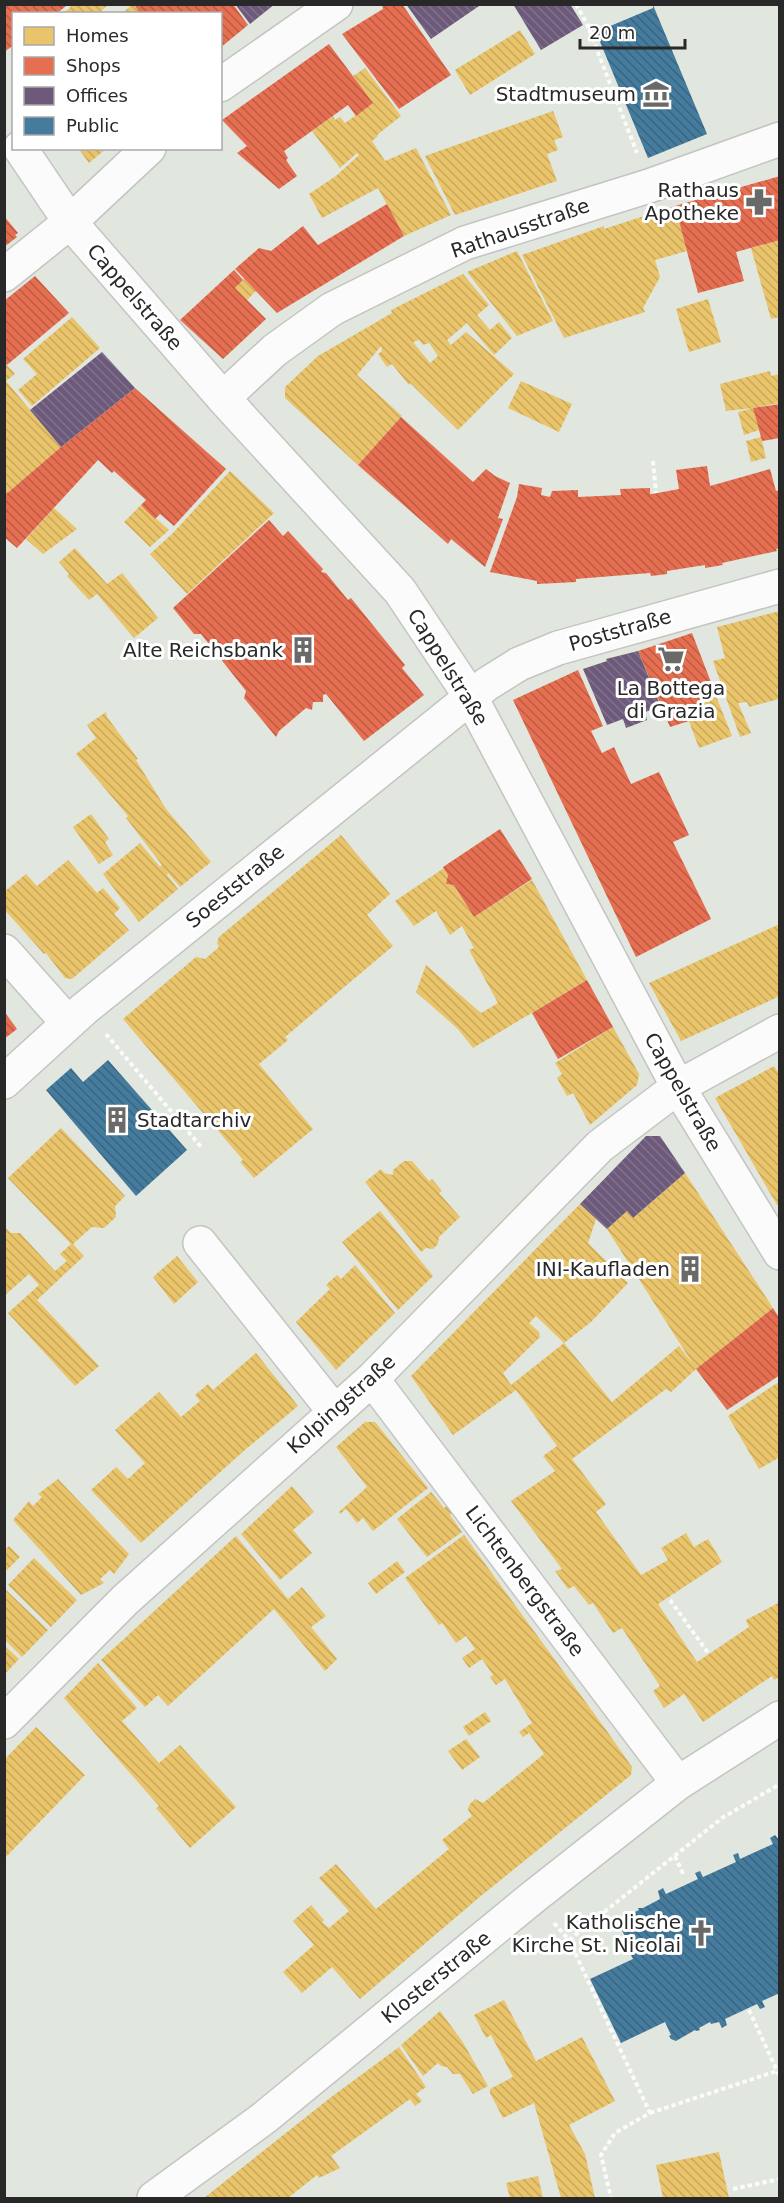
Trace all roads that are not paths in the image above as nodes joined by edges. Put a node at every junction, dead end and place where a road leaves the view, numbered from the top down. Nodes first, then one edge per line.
1 (336, 4) edge
2 (222, 84) edge
3 (780, 139) edge
4 (21, 150) edge
5 (147, 150) edge
6 (70, 222) junction
7 (4, 275) edge
8 (223, 398) junction
9 (780, 586) edge
10 (470, 696) junction
11 (4, 951) edge
12 (76, 1016) junction
13 (780, 1031) edge
14 (4, 1082) edge
15 (678, 1087) junction
16 (200, 1243) dead end
17 (780, 1252) edge
18 (372, 1379) junction
19 (334, 1411) junction
20 (780, 1718) edge
21 (4, 1722) edge
22 (678, 1783) junction
23 (154, 2199) edge

1 - 2 street
3 - 8 street, Rathausstraße
4 - 6 street, Cappelstraße
5 - 6 street
6 - 7 street
6 - 8 street, Cappelstraße
8 - 10 street, Cappelstraße
9 - 10 street, Poststraße
10 - 12 street, Soeststraße
10 - 15 street, Cappelstraße
11 - 12 street
12 - 14 street, Soeststraße
13 - 15 street, Kolpingstraße
15 - 17 street, Cappelstraße
15 - 18 street, Kolpingstraße
16 - 19 street
18 - 19 street, Kolpingstraße
18 - 22 street, Lichtenbergstraße
19 - 21 street, Kolpingstraße
20 - 22 street, Klosterstraße
22 - 23 street, Klosterstraße

